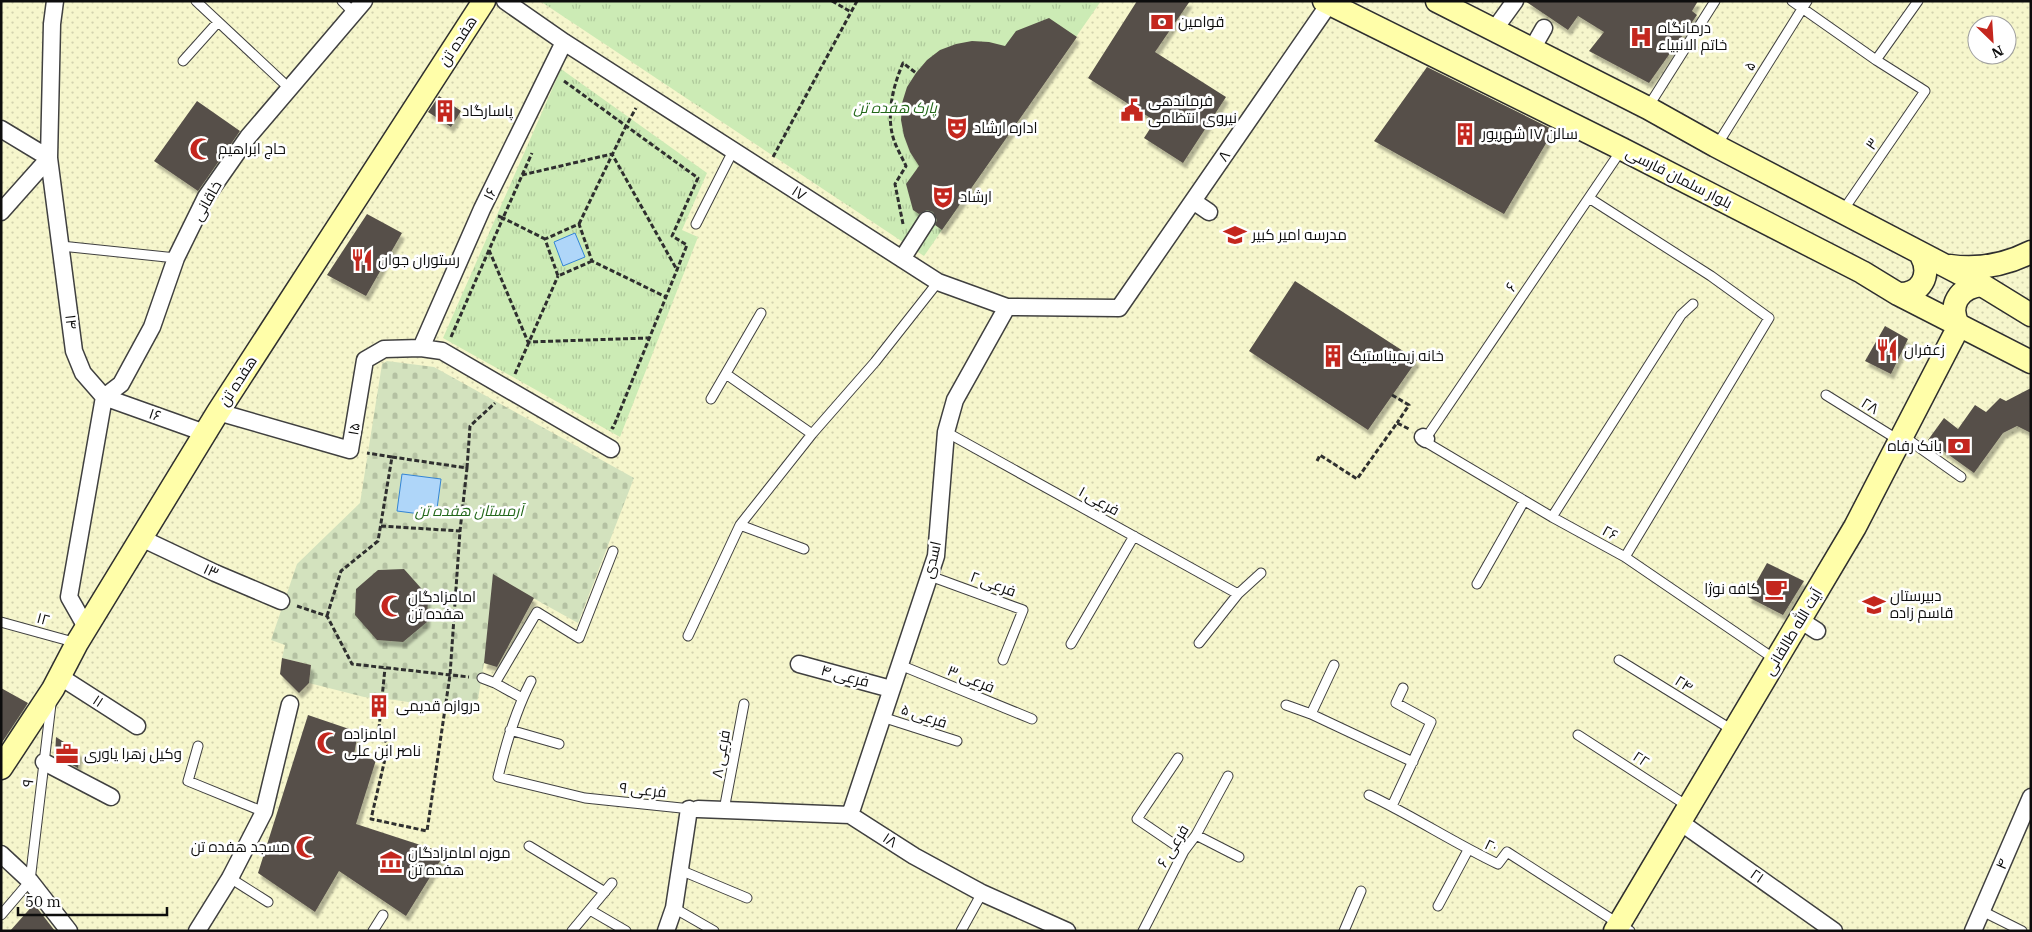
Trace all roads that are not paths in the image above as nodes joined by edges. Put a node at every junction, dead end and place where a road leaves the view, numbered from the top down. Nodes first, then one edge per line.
1 (55, 1) edge
2 (196, 1) edge
3 (342, 1) edge
4 (484, 1) edge
5 (504, 1) edge
6 (1438, 1) edge
7 (1515, 1) edge
8 (1715, 1) edge
9 (1792, 1) edge
10 (1918, 1) edge
11 (1326, 2) edge
12 (1804, 5) edge
13 (359, 7) edge
14 (218, 22) junction
15 (1544, 28) dead end
16 (1494, 30) junction
17 (564, 42) junction
18 (1532, 49) junction
19 (1876, 60) junction
20 (183, 61) dead end
21 (289, 88) junction
22 (1648, 108) junction
23 (1, 129) edge
24 (1716, 146) junction
25 (1622, 149) junction
26 (733, 151) junction
27 (49, 158) junction
28 (1589, 198) junction
29 (1193, 201) junction
30 (1, 212) edge
31 (1209, 212) dead end
32 (1842, 212) junction
33 (696, 224) dead end
34 (923, 227) road end
35 (61, 246) junction
36 (2031, 252) edge
37 (1921, 255) junction
38 (176, 258) junction
39 (902, 259) junction
40 (1942, 264) junction
41 (938, 282) junction
42 (1982, 286) junction
43 (1898, 294) junction
44 (1693, 304) dead end
45 (1007, 307) junction
46 (1119, 308) joint
47 (761, 313) dead end
48 (2031, 315) edge
49 (1959, 326) junction
50 (421, 348) junction
51 (2031, 362) edge
52 (726, 374) junction
53 (1826, 395) dead end
54 (104, 397) junction
55 (711, 399) dead end
56 (218, 412) junction
57 (205, 432) junction
58 (946, 432) junction
59 (812, 434) junction
60 (1424, 439) joint
61 (1902, 439) junction
62 (611, 449) dead end
63 (1961, 477) dead end
64 (1524, 501) junction
65 (1552, 517) junction
66 (740, 524) junction
67 (1134, 536) junction
68 (141, 538) junction
69 (804, 549) dead end
70 (613, 551) dead end
71 (1625, 557) junction
72 (1261, 573) dead end
73 (930, 576) junction
74 (1477, 584) dead end
75 (1238, 594) junction
76 (281, 601) road end
77 (1, 622) edge
78 (82, 635) junction
79 (688, 636) dead end
80 (1199, 643) dead end
81 (1071, 644) dead end
82 (1003, 660) dead end
83 (1619, 660) dead end
84 (1776, 660) junction
85 (799, 664) dead end
86 (900, 665) junction
87 (1334, 665) dead end
88 (482, 678) road end
89 (56, 682) junction
90 (531, 682) dead end
91 (496, 683) junction
92 (1403, 688) dead end
93 (891, 689) junction
94 (522, 698) junction
95 (290, 704) dead end
96 (744, 704) dead end
97 (1286, 705) dead end
98 (1310, 714) junction
99 (882, 717) junction
100 (1032, 720) dead end
101 (136, 726) dead end
102 (510, 730) junction
103 (1734, 732) junction
104 (1578, 735) dead end
105 (958, 741) dead end
106 (559, 744) dead end
107 (198, 746) dead end
108 (1178, 758) dead end
109 (44, 762) junction
110 (1414, 762) junction
111 (1, 768) edge
112 (1228, 776) dead end
113 (1369, 795) dead end
114 (2031, 796) edge
115 (111, 797) dead end
116 (1392, 806) junction
117 (694, 809) junction
118 (724, 810) junction
119 (264, 812) junction
120 (850, 815) junction
121 (1684, 815) junction
122 (1196, 836) junction
123 (530, 846) dead end
124 (1468, 850) junction
125 (1184, 851) junction
126 (1, 854) edge
127 (1239, 858) dead end
128 (680, 870) junction
129 (230, 878) junction
130 (30, 881) junction
131 (612, 883) dead end
132 (1362, 891) dead end
133 (605, 892) junction
134 (982, 893) junction
135 (747, 898) dead end
136 (268, 902) dead end
137 (1438, 906) dead end
138 (674, 908) junction
139 (590, 910) junction
140 (1982, 911) junction
141 (1, 915) edge
142 (383, 915) dead end
143 (61, 927) edge
144 (1621, 929) edge
145 (197, 931) edge
146 (372, 931) edge
147 (572, 931) edge
148 (626, 931) edge
149 (666, 931) edge
150 (714, 931) edge
151 (962, 931) edge
152 (1067, 931) edge
153 (1143, 931) edge
154 (1344, 931) edge
155 (1834, 931) edge
156 (1973, 931) edge
157 (2022, 931) edge

1 - 27 street, ۱۴
2 - 14 lane
3 - 13 lane
4 - 56 main road, هفده تن
5 - 17 street, ۱۷
6 - 16 main road
7 - 16 street
8 - 22 lane
9 - 12 lane
10 - 19 lane
11 - 25 main road, بلوار سلمان فارسی
11 - 29 street, ۸
12 - 19 lane
12 - 24 lane, ۵
13 - 21 street, خاقانی
14 - 20 lane
14 - 21 lane
15 - 18 street
16 - 18 main road
17 - 26 street, ۱۷
17 - 50 street, ۱۶
18 - 22 main road
19 - 32 lane, ۳
21 - 38 street, خاقانی
22 - 24 main road
23 - 27 street
24 - 32 main road
25 - 28 lane, ۶
25 - 43 main road, بلوار سلمان فارسی
26 - 33 lane
26 - 39 street, ۱۷
27 - 30 street
27 - 35 street, ۱۴
28 - 60 lane, ۶
28 - 71 lane
29 - 31 street
29 - 46 street, ۸
32 - 37 main road
34 - 39 street
35 - 38 lane
35 - 54 street, ۱۴
36 - 40 main road
37 - 40 main road
37 - 43 main road
38 - 54 street, خاقانی
39 - 41 street, ۱۷
40 - 42 main road
41 - 45 street, ۱۷
41 - 59 lane
42 - 48 main road
42 - 49 main road
43 - 49 main road, بلوار سلمان فارسی
44 - 65 lane
45 - 46 street, ۱۷
45 - 58 street, اسدی
47 - 52 lane
49 - 51 main road, بلوار سلمان فارسی
49 - 61 main road, آیت الله طالقانی
50 - 56 street, ۱۵
50 - 62 street
52 - 55 lane
52 - 59 lane
53 - 61 lane, ۲۸
54 - 57 street, ۱۶
54 - 78 street
56 - 57 main road, هفده تن
57 - 68 main road, هفده تن
58 - 67 lane, فرعی ۱
58 - 73 street, اسدی
59 - 66 lane
60 - 64 lane, ۲۶
61 - 63 lane, ۲۸
61 - 84 main road, آیت الله طالقانی
64 - 65 lane, ۲۶
64 - 74 lane
65 - 71 lane, ۲۶
66 - 69 lane
66 - 79 lane
67 - 75 lane, فرعی ۱
67 - 81 lane
68 - 76 street, ۱۳
68 - 78 main road, هفده تن
70 - 91 lane
71 - 84 lane, ۲۶
72 - 75 lane
73 - 82 lane, فرعی ۲
73 - 86 street, اسدی
75 - 80 lane
77 - 78 lane, ۱۲
78 - 89 main road, هفده تن
83 - 103 lane, ۲۴
84 - 103 main road, آیت الله طالقانی
85 - 93 street, فرعی ۴
86 - 93 street, اسدی
86 - 100 lane, فرعی ۳
87 - 98 lane
88 - 91 lane
89 - 101 street, ۱۱
89 - 109 lane, ۹
89 - 111 main road, هفده تن
90 - 94 lane
91 - 94 lane
92 - 110 lane
93 - 99 street, اسدی
94 - 102 lane
95 - 119 street
96 - 118 lane, فرعی ۸
97 - 98 lane
98 - 110 lane
99 - 105 lane, فرعی ۵
99 - 120 street, اسدی
102 - 106 lane
102 - 117 lane, فرعی ۹
103 - 121 main road, آیت الله طالقانی
104 - 121 lane, ۲۲
107 - 119 lane
108 - 125 lane
109 - 115 street
109 - 130 lane, ۹
110 - 116 lane
112 - 122 lane, فرعی ۶
113 - 116 lane, ۲۰
114 - 140 street, ۴
116 - 124 lane, ۲۰
117 - 118 street
117 - 128 street
118 - 120 street
119 - 129 street
120 - 134 street, ۱۸
121 - 144 main road, آیت الله طالقانی
121 - 155 street, ۲۱
122 - 125 lane, فرعی ۶
122 - 127 lane
123 - 133 lane
124 - 137 lane
124 - 144 lane, ۲۰
125 - 153 lane, فرعی ۶
126 - 130 street
128 - 135 lane
128 - 138 street
129 - 136 lane
129 - 145 street
130 - 141 lane
130 - 143 street
131 - 133 lane
132 - 154 lane
133 - 139 lane
134 - 151 lane
134 - 152 street, ۱۸
138 - 149 street
138 - 150 lane
139 - 147 lane
139 - 148 lane
140 - 156 street, ۴
140 - 157 lane
142 - 146 lane

